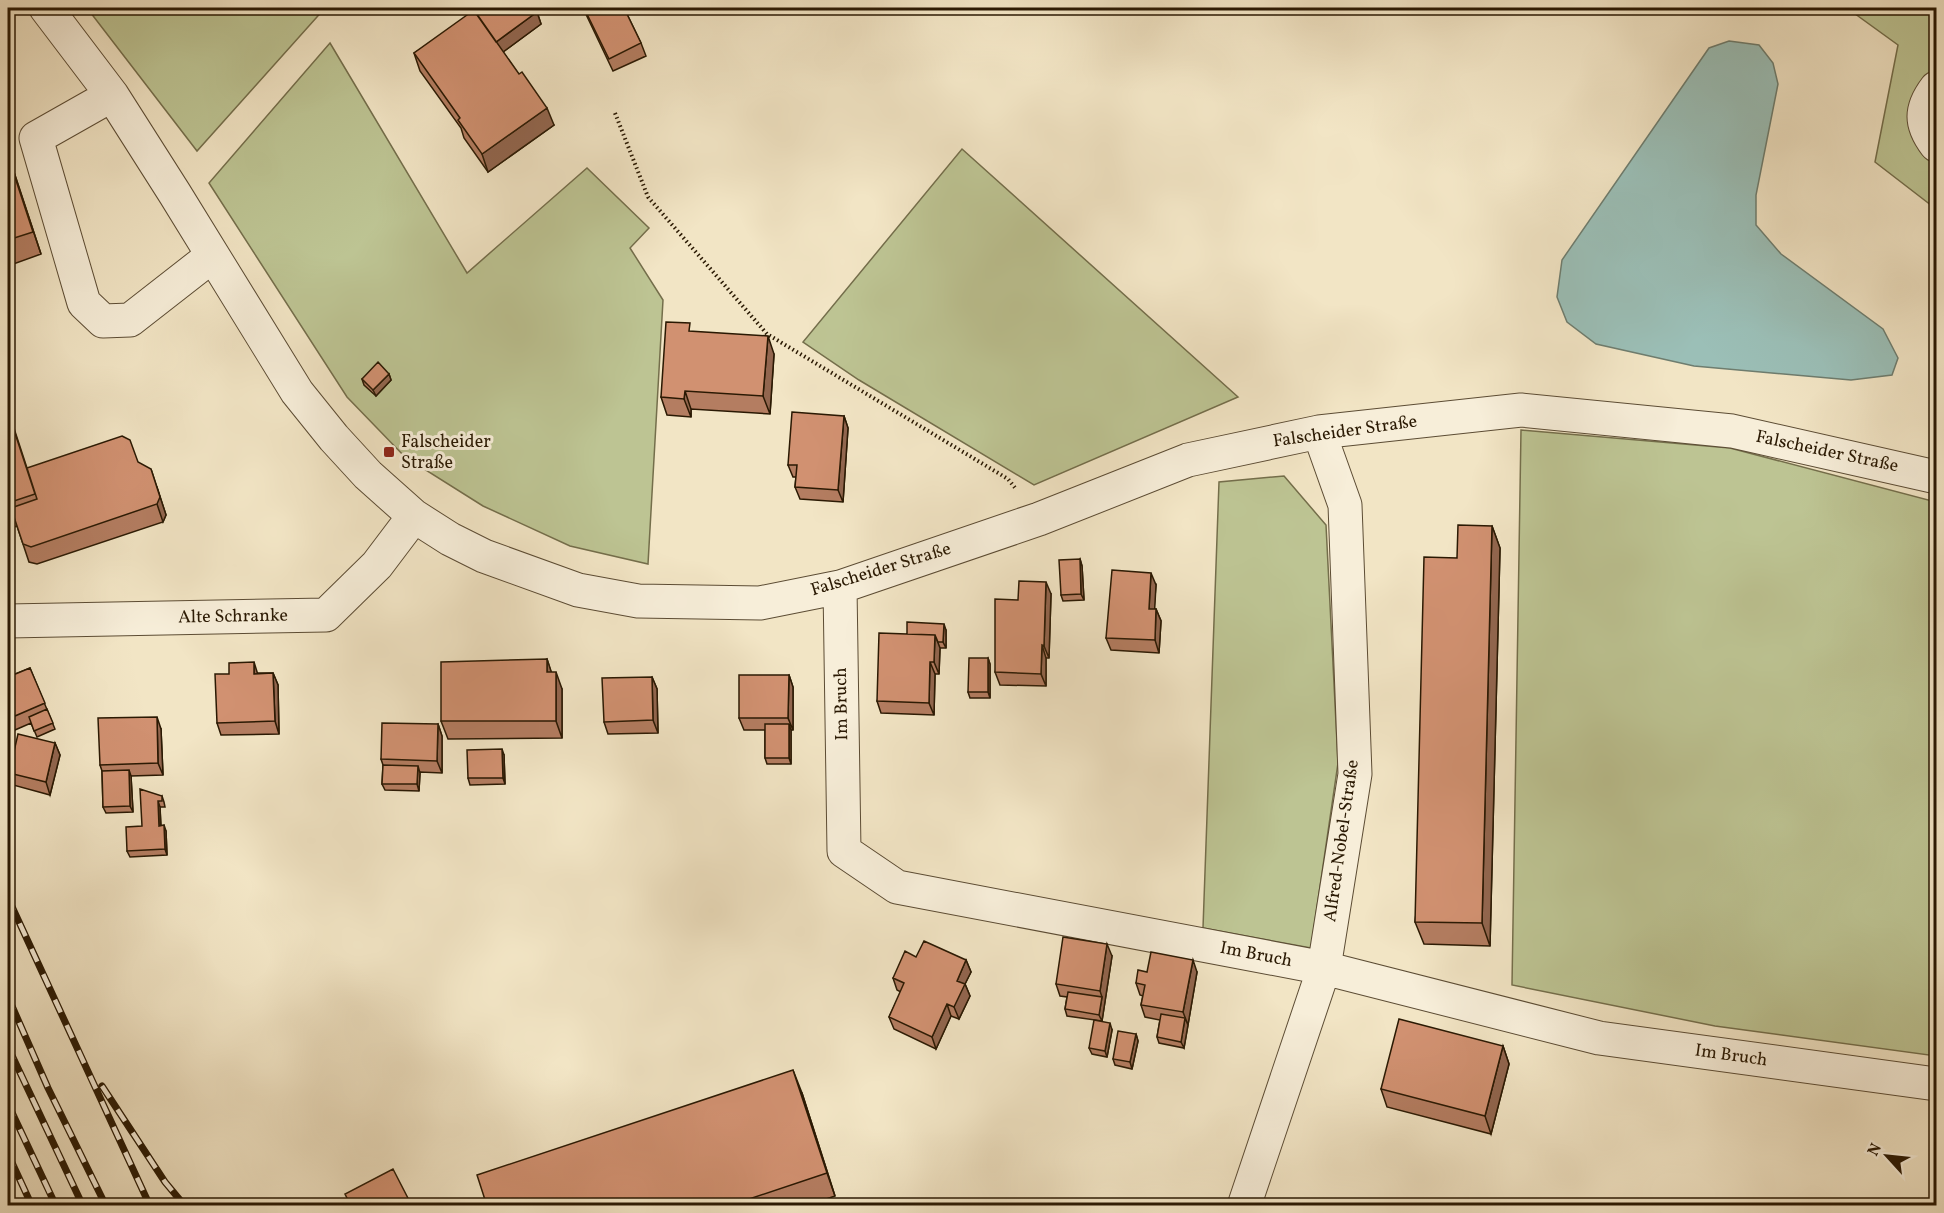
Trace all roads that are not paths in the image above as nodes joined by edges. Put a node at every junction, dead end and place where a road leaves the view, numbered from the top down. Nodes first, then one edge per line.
1 (46, 8) edge
2 (1936, 88) edge
3 (112, 95) junction
4 (1936, 145) edge
5 (212, 256) junction
6 (1319, 432) junction
7 (1936, 477) edge
8 (414, 516) junction
9 (840, 587) junction
10 (8, 621) edge
11 (1324, 968) junction
12 (1936, 1084) edge
13 (1244, 1206) edge

1 - 3 street, Falscheider Straße
2 - 4 street
3 - 5 street, Falscheider Straße
3 - 5 street
5 - 8 street, Falscheider Straße
6 - 7 street, Falscheider Straße
6 - 9 street, Falscheider Straße
6 - 11 street, Alfred-Nobel-Straße
8 - 9 street, Falscheider Straße
8 - 10 street, Alte Schranke
9 - 11 street, Im Bruch
11 - 12 street, Im Bruch
11 - 13 street, Alfred-Nobel-Straße

